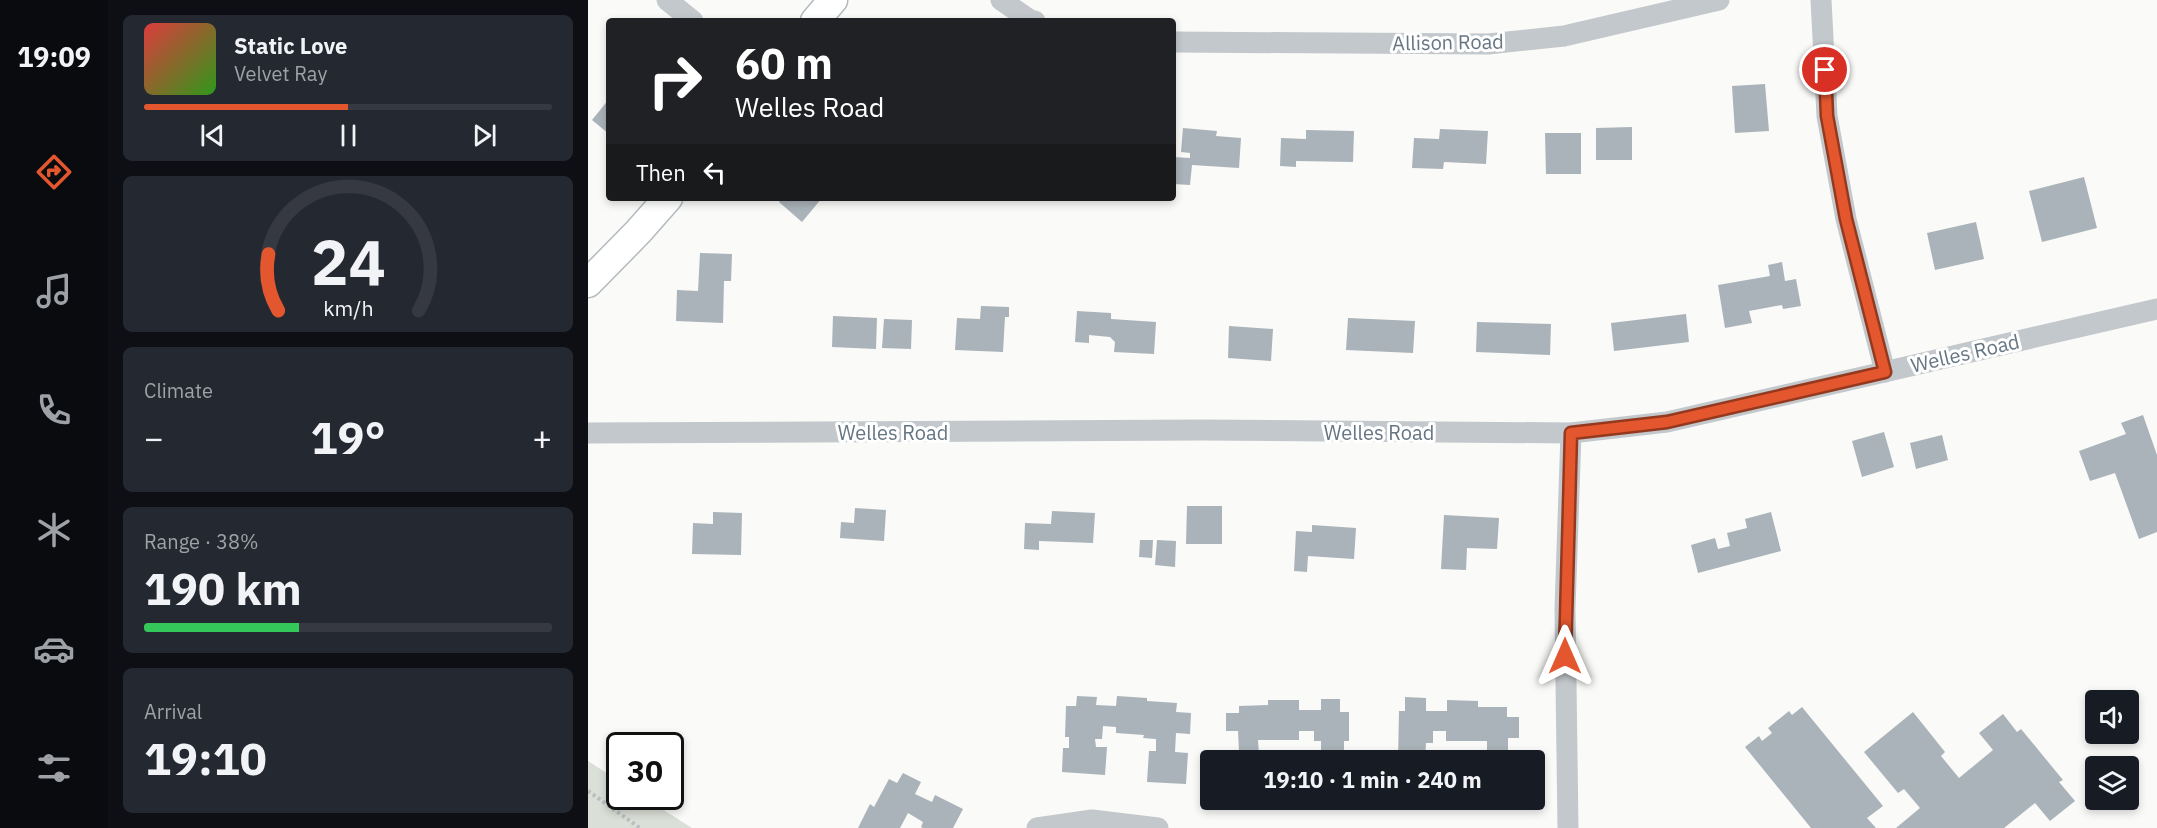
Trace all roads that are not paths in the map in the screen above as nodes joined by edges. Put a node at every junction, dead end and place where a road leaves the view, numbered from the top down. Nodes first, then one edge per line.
1 (667, 0) edge
2 (833, 0) edge
3 (1001, 0) edge
4 (1719, 0) edge
5 (1821, 0) edge
6 (689, 18) edge
7 (818, 18) edge
8 (1027, 18) edge
9 (1176, 42) edge
10 (665, 201) edge
11 (588, 283) edge
12 (2157, 309) edge
13 (1885, 372) junction
14 (588, 433) edge
15 (1571, 433) junction
16 (1037, 828) edge
17 (1158, 828) edge
18 (1568, 828) edge

1 - 6 street
2 - 7 street
3 - 8 street
4 - 9 street, Allison Road
5 - 13 street
10 - 11 street
12 - 13 street, Welles Road
13 - 15 street, Welles Road
14 - 15 street, Welles Road
15 - 18 street
16 - 17 street

